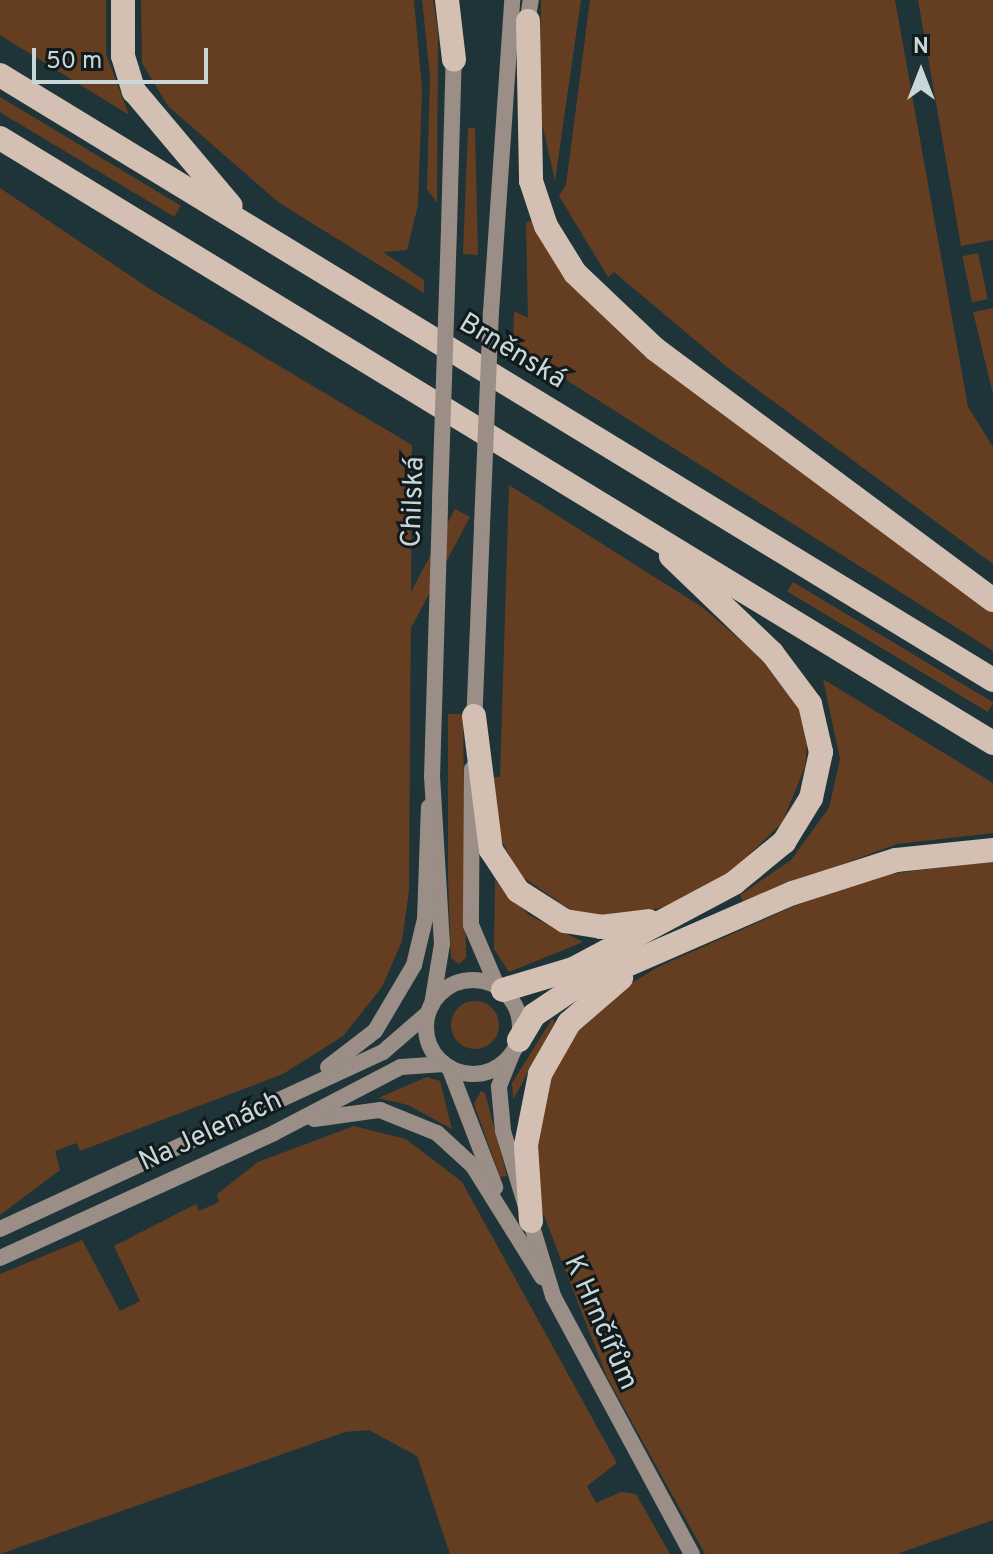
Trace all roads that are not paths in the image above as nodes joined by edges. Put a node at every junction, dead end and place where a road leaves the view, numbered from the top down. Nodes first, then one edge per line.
1 (123, 0) edge
2 (447, 0) edge
3 (455, 0) edge
4 (512, 0) edge
5 (530, 10) edge
6 (454, 60) junction
7 (0, 75) edge
8 (0, 138) edge
9 (497, 168) junction
10 (251, 229) junction
11 (634, 521) junction
12 (993, 600) edge
13 (993, 680) edge
14 (474, 716) junction
15 (993, 743) edge
16 (432, 777) junction
17 (993, 850) edge
18 (700, 902) junction
19 (689, 939) junction
20 (500, 988) junction
21 (430, 1009) junction
22 (516, 1047) junction
23 (446, 1065) junction
24 (262, 1105) junction
25 (282, 1129) junction
26 (504, 1215) junction
27 (531, 1221) junction
28 (0, 1229) edge
29 (0, 1258) edge
30 (553, 1296) junction
31 (692, 1554) edge

1 - 10 highway
2 - 6 highway
3 - 6 main road, Chilská
4 - 9 main road
5 - 9 main road
5 - 12 highway
6 - 16 main road, Chilská, bridge
7 - 10 highway, Brněnská
8 - 11 highway
9 - 14 main road, bridge
10 - 13 highway, Brněnská
11 - 15 highway
11 - 18 highway
14 - 18 highway
14 - 20 main road
16 - 21 main road, Chilská
16 - 24 main road
17 - 19 highway
18 - 20 highway
19 - 22 highway
19 - 27 highway
20 - 21 main road
20 - 22 main road
21 - 23 main road
21 - 24 main road, Na Jelenách
22 - 23 main road
22 - 27 main road, K Hrnčířům
23 - 25 main road, Na Jelenách
23 - 26 main road
24 - 28 main road, Na Jelenách
25 - 26 main road
25 - 29 main road, Na Jelenách
26 - 30 main road
27 - 30 main road, K Hrnčířům
30 - 31 main road, K Hrnčířům

